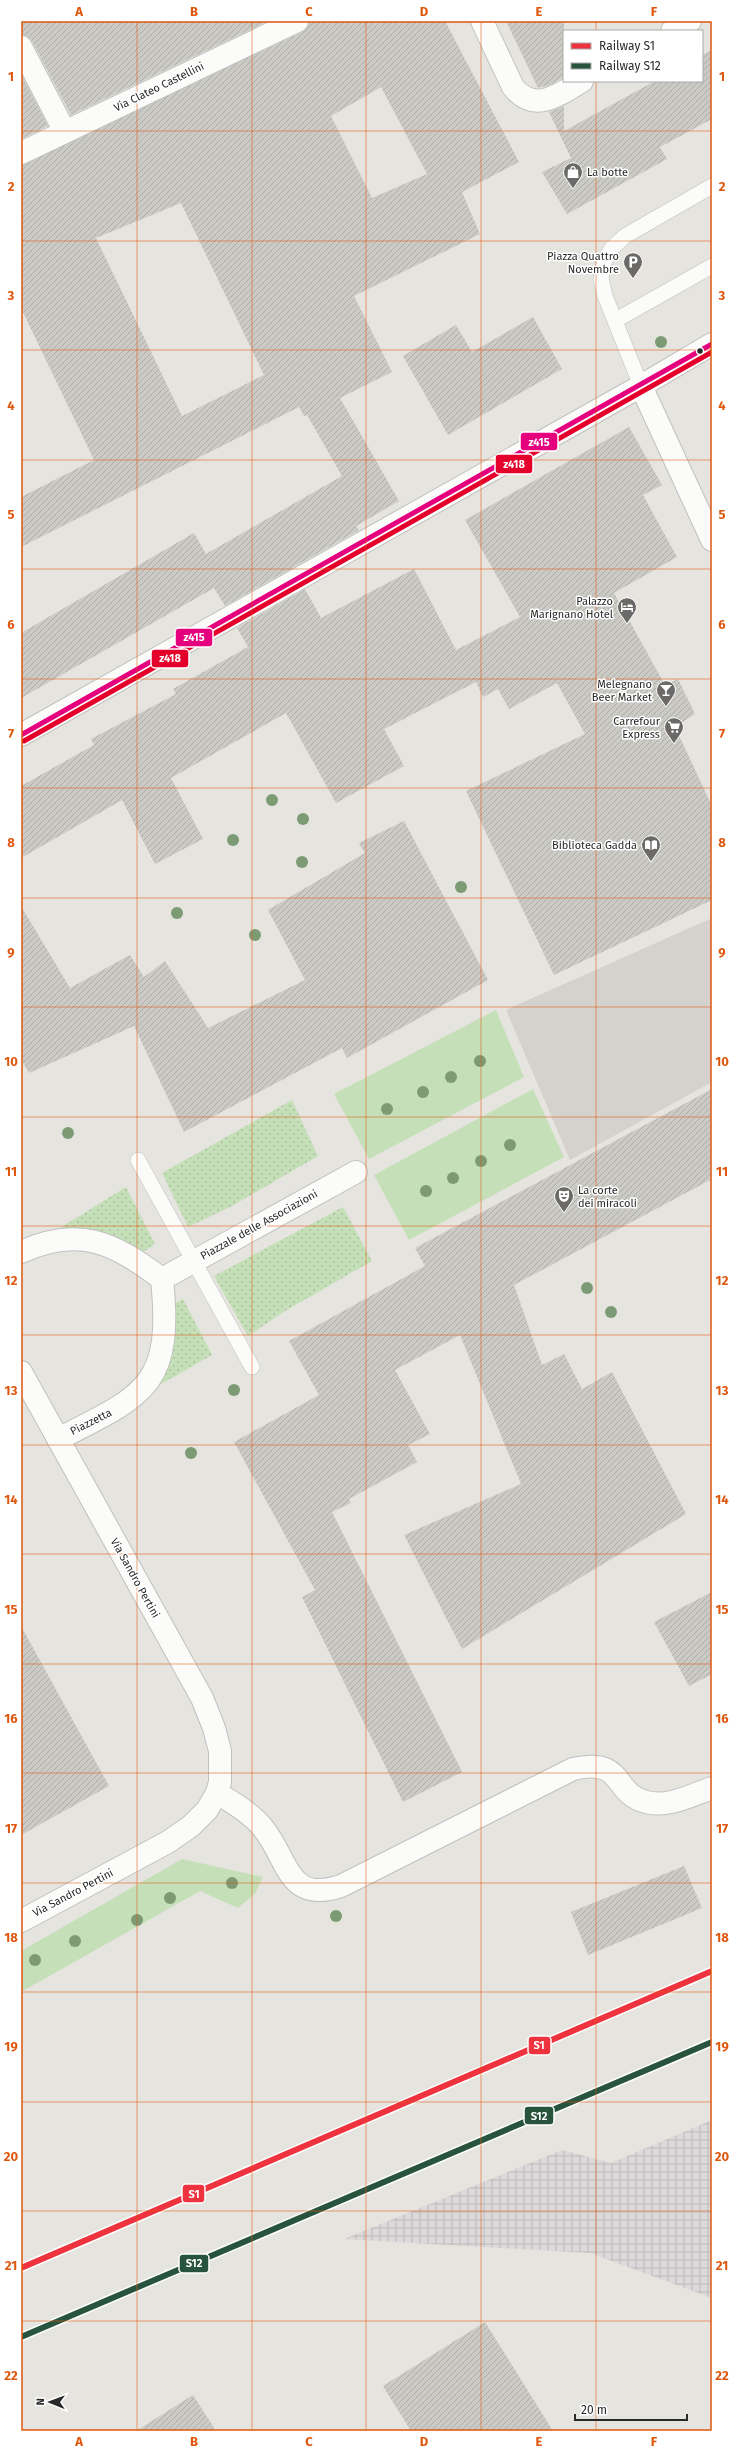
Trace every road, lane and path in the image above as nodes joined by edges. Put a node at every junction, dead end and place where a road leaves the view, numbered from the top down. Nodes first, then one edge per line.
1 (297, 21) edge
2 (482, 21) edge
3 (690, 21) edge
4 (674, 30) edge
5 (21, 47) edge
6 (580, 82) edge
7 (65, 132) junction
8 (21, 153) edge
9 (712, 186) edge
10 (712, 266) edge
11 (616, 320) junction
12 (712, 344) edge
13 (641, 386) junction
14 (712, 540) edge
15 (21, 735) edge
16 (138, 1160) dead end
17 (356, 1172) dead end
18 (21, 1252) edge
19 (194, 1261) junction
20 (162, 1278) junction
21 (252, 1367) dead end
22 (21, 1372) edge
23 (58, 1439) junction
24 (712, 1788) edge
25 (217, 1793) junction
26 (21, 1921) edge

1 - 7 street, Via Clateo Castellini
2 - 6 street
3 - 4 street
5 - 7 street
7 - 8 street, Via Clateo Castellini
9 - 11 lane
10 - 11 lane
11 - 13 lane
12 - 13 street
13 - 14 street
13 - 15 street
16 - 19 lane
17 - 19 street, Piazzale delle Associazioni
18 - 20 street
19 - 20 street, Piazzale delle Associazioni
19 - 21 lane
20 - 23 street, Piazzetta
22 - 23 street, Via Sandro Pertini
23 - 25 street, Via Sandro Pertini
24 - 25 street
25 - 26 street, Via Sandro Pertini

